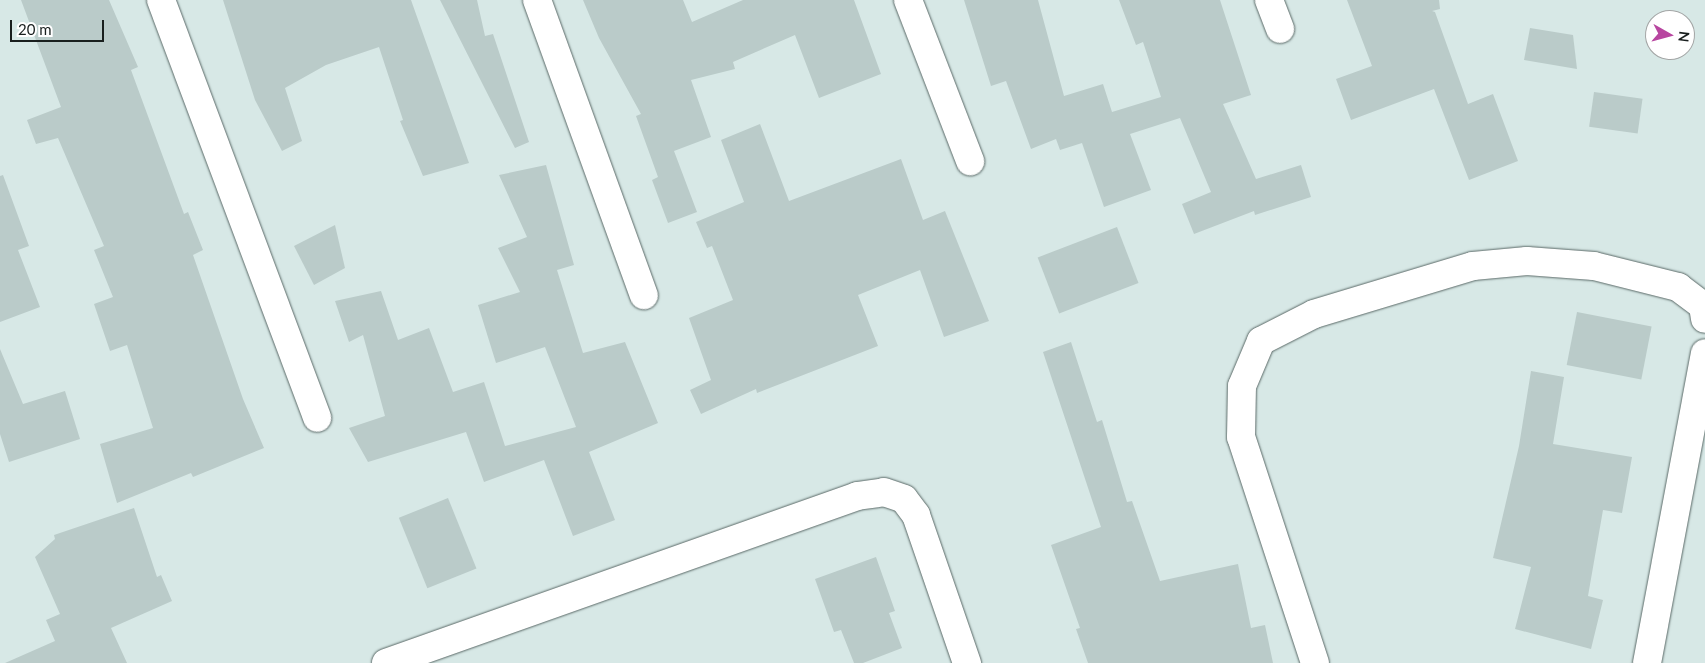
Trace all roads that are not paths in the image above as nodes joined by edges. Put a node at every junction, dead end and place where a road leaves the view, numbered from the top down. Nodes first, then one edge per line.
1 (161, 0) edge
2 (536, 0) edge
3 (908, 0) edge
4 (1269, 0) edge
5 (1280, 30) dead end
6 (970, 161) dead end
7 (644, 295) dead end
8 (1705, 319) edge
9 (1705, 353) edge
10 (318, 418) dead end
11 (386, 663) edge
12 (967, 663) edge
13 (1315, 663) edge
14 (1647, 663) edge

1 - 10 street
2 - 7 street
3 - 6 street
4 - 5 street
8 - 13 street
9 - 14 street
11 - 12 street

